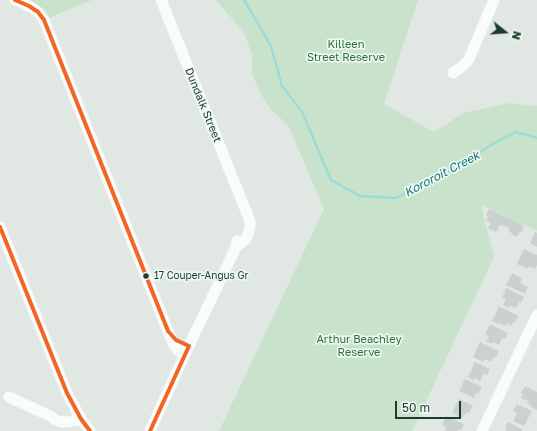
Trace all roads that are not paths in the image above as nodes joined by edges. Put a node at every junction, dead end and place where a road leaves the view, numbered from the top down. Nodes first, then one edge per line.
1 (15, 0) edge
2 (161, 0) edge
3 (494, 0) edge
4 (453, 73) dead end
5 (0, 227) edge
6 (537, 316) edge
7 (187, 350) junction
8 (9, 397) dead end
9 (76, 415) junction
10 (84, 431) edge
11 (90, 431) edge
12 (150, 431) edge
13 (482, 431) edge

1 - 7 street
2 - 7 street, Dundalk Street
3 - 4 street
5 - 9 street
6 - 13 street
7 - 12 street
8 - 9 street
9 - 10 street
9 - 11 street

